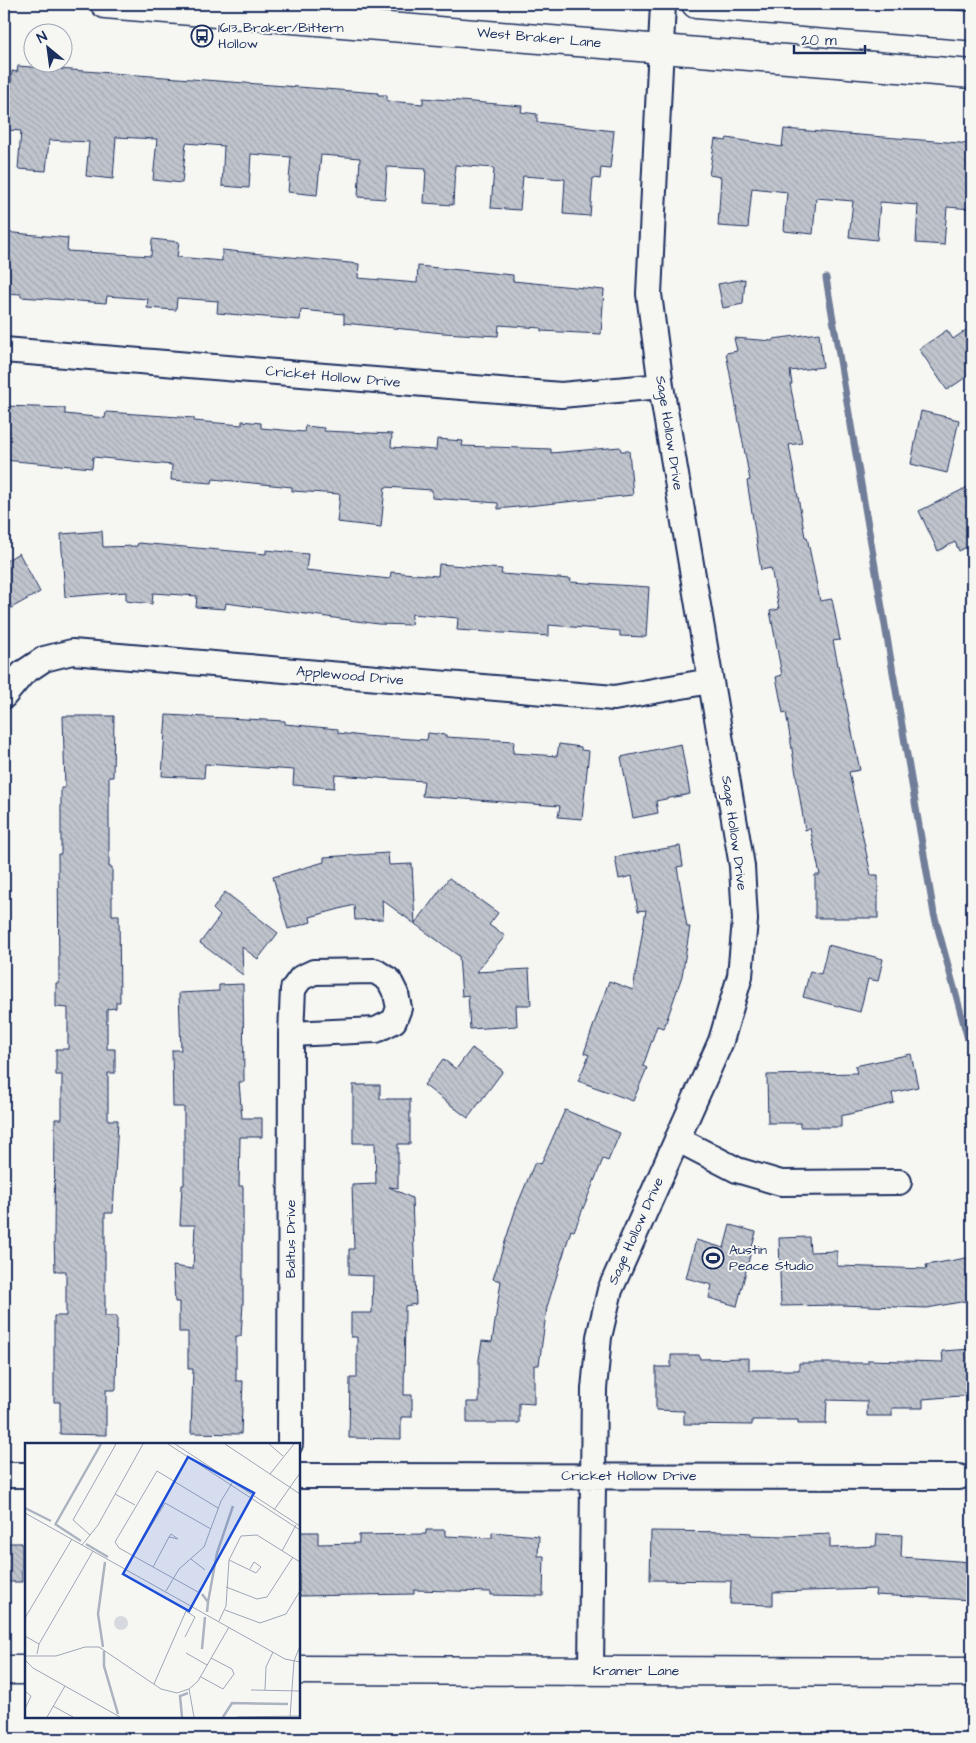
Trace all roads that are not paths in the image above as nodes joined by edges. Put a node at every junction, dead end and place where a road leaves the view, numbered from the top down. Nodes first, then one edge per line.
1 (105, 4) edge
2 (663, 4) edge
3 (696, 4) edge
4 (972, 26) edge
5 (661, 48) junction
6 (972, 74) edge
7 (4, 350) edge
8 (662, 386) junction
9 (710, 681) junction
10 (4, 696) edge
11 (291, 1034) junction
12 (677, 1138) junction
13 (899, 1182) dead end
14 (290, 1443) edge
15 (4, 1475) edge
16 (25, 1475) edge
17 (300, 1476) edge
18 (593, 1476) junction
19 (959, 1477) dead end
20 (4, 1670) edge
21 (25, 1670) edge
22 (300, 1670) edge
23 (591, 1671) junction
24 (972, 1672) edge

1 - 5 main road, West Braker Lane
2 - 5 street, Sage Hollow Drive
3 - 4 main road
5 - 6 main road, West Braker Lane
5 - 8 street, Sage Hollow Drive
7 - 8 street, Cricket Hollow Drive
8 - 9 street, Sage Hollow Drive
9 - 10 street, Applewood Drive
9 - 12 street, Sage Hollow Drive
11 - 11 street, Baltus Drive
11 - 14 street, Baltus Drive
12 - 13 street
12 - 18 street, Sage Hollow Drive
15 - 16 street
17 - 18 street, Cricket Hollow Drive
18 - 19 street, Cricket Hollow Drive
18 - 23 street, Sage Hollow Drive
20 - 21 main road
22 - 23 main road, Kramer Lane
23 - 24 main road, Kramer Lane

